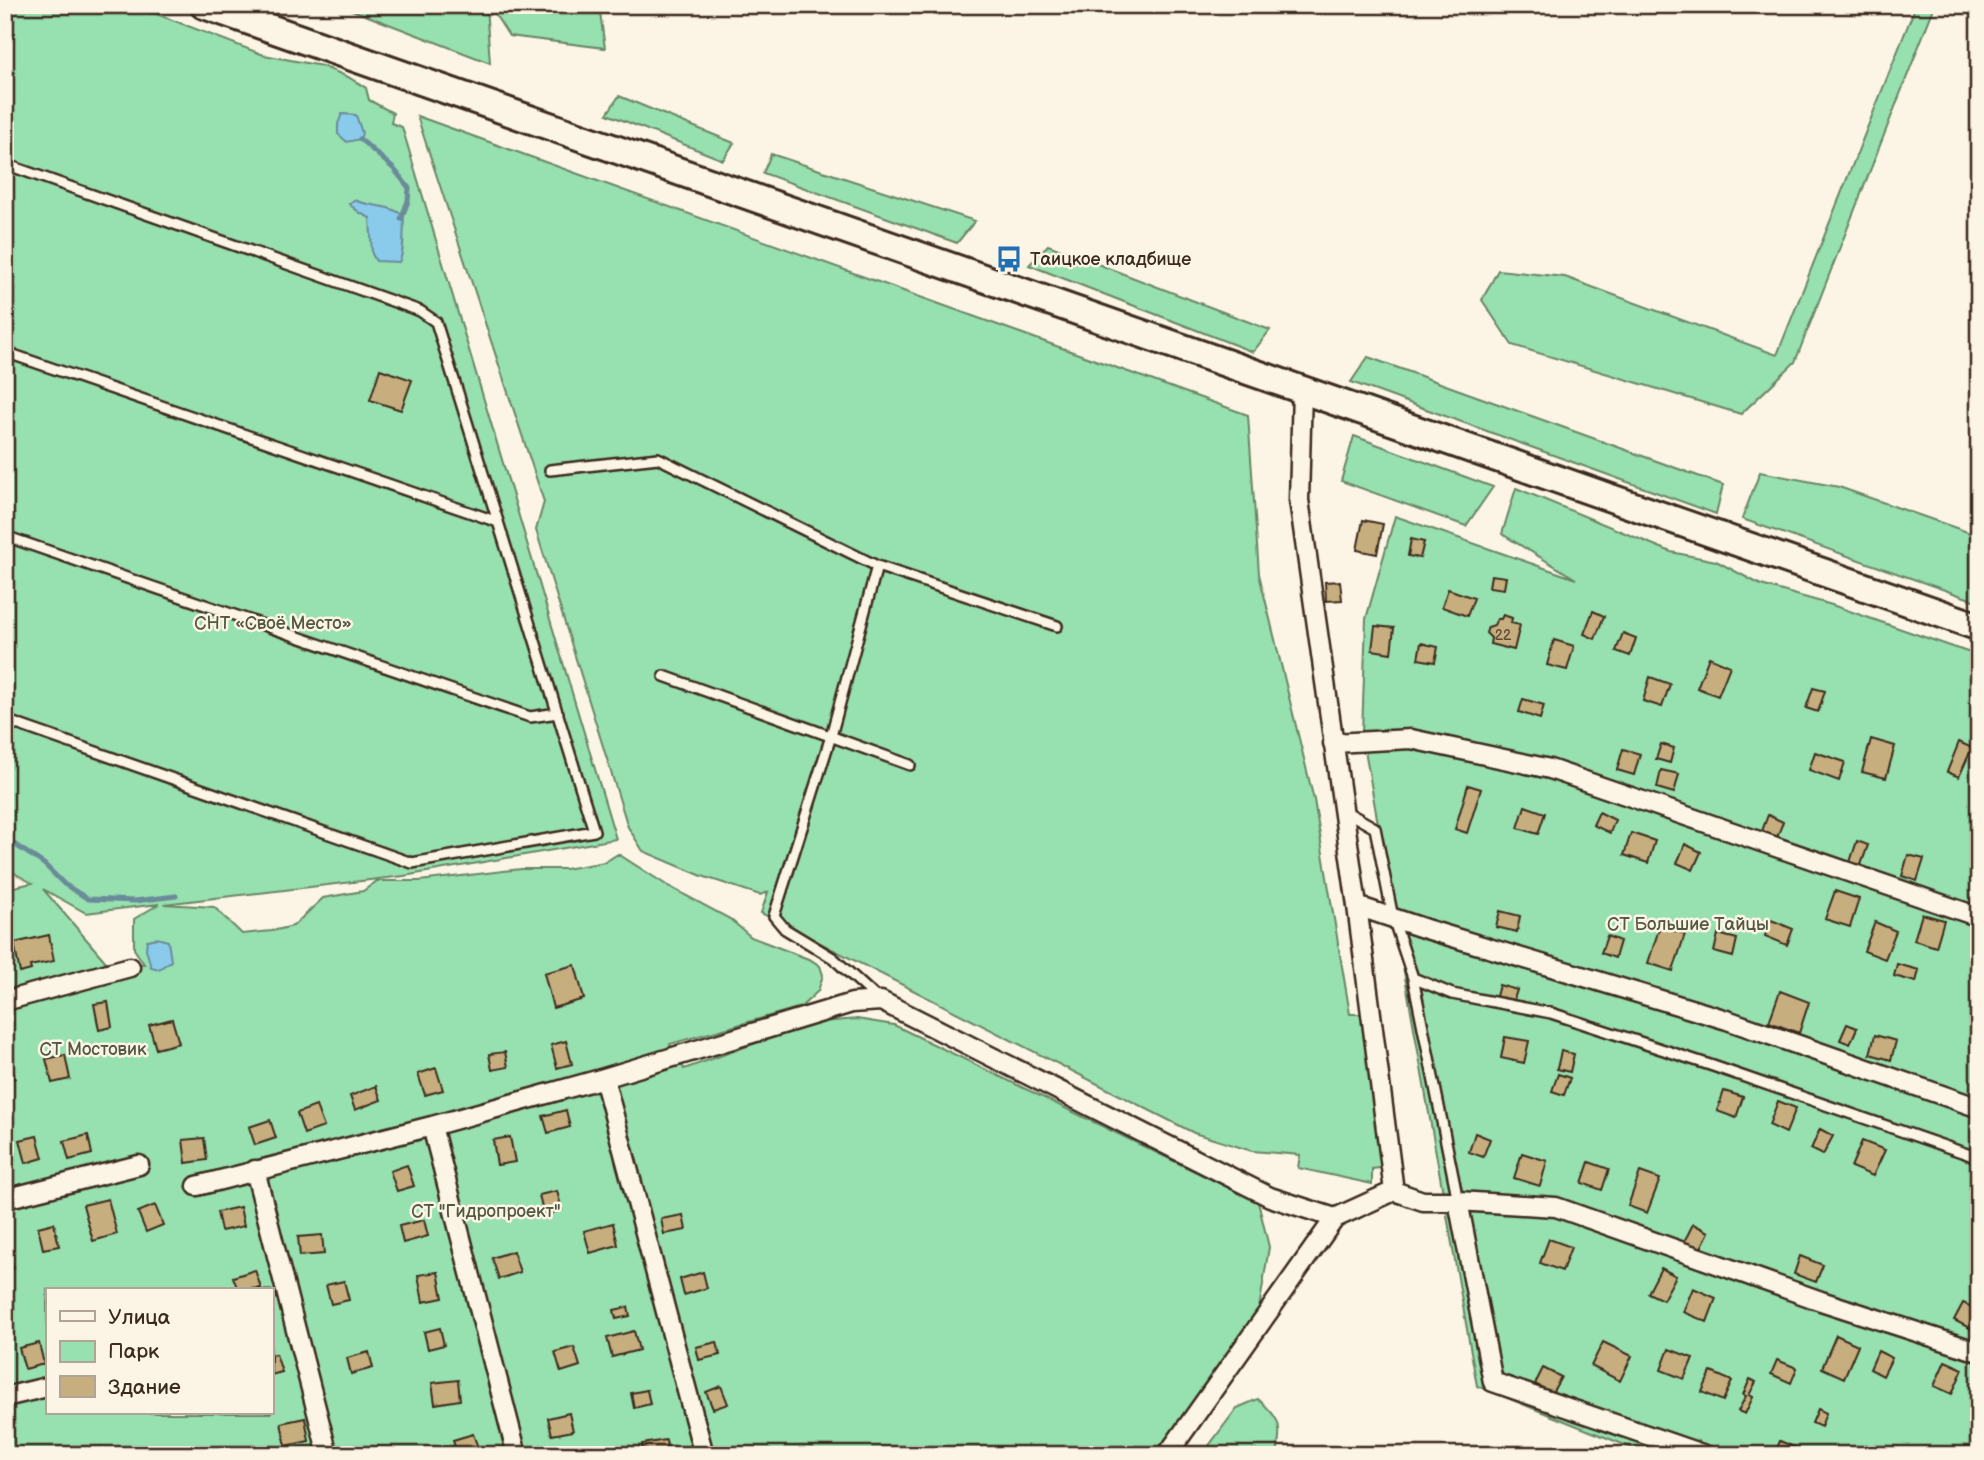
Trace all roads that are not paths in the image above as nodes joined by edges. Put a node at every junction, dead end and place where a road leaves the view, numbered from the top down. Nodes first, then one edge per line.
1 (204, 5) edge
2 (5, 164) edge
3 (5, 352) edge
4 (1302, 390) junction
5 (550, 470) dead end
6 (498, 522) junction
7 (5, 536) edge
8 (877, 566) junction
9 (1057, 626) dead end
10 (1979, 627) edge
11 (664, 676) dead end
12 (558, 713) junction
13 (5, 720) edge
14 (831, 736) junction
15 (1334, 743) junction
16 (910, 765) dead end
17 (1343, 811) junction
18 (1357, 906) junction
19 (1393, 918) junction
20 (1979, 918) edge
21 (130, 967) dead end
22 (1413, 978) junction
23 (5, 1001) edge
24 (881, 1001) junction
25 (604, 1078) junction
26 (1979, 1108) edge
27 (432, 1126) junction
28 (1979, 1158) edge
29 (139, 1165) dead end
30 (255, 1170) junction
31 (197, 1186) dead end
32 (1394, 1191) junction
33 (5, 1199) edge
34 (1458, 1201) junction
35 (1335, 1218) junction
36 (1979, 1352) edge
37 (46, 1387) edge
38 (5, 1397) edge
39 (328, 1455) edge
40 (517, 1455) edge
41 (705, 1455) edge
42 (1167, 1455) edge
43 (1705, 1455) edge

1 - 4 main road
2 - 6 lane
3 - 6 lane
4 - 10 main road
4 - 15 street
5 - 8 lane
6 - 12 lane
7 - 12 lane
8 - 9 lane
8 - 14 lane
11 - 14 lane
12 - 13 lane
14 - 16 lane
14 - 24 lane
15 - 17 street
15 - 20 street
17 - 18 street
17 - 19 lane
18 - 19 street
18 - 32 street
19 - 22 lane
19 - 26 street
21 - 23 street
22 - 28 lane
22 - 34 lane
24 - 25 street
24 - 35 street
25 - 27 street
25 - 41 street
27 - 30 street
27 - 40 street
29 - 33 street
30 - 31 street
30 - 39 street
32 - 34 street
32 - 35 street
34 - 36 street
34 - 43 street
35 - 42 street
37 - 38 street

